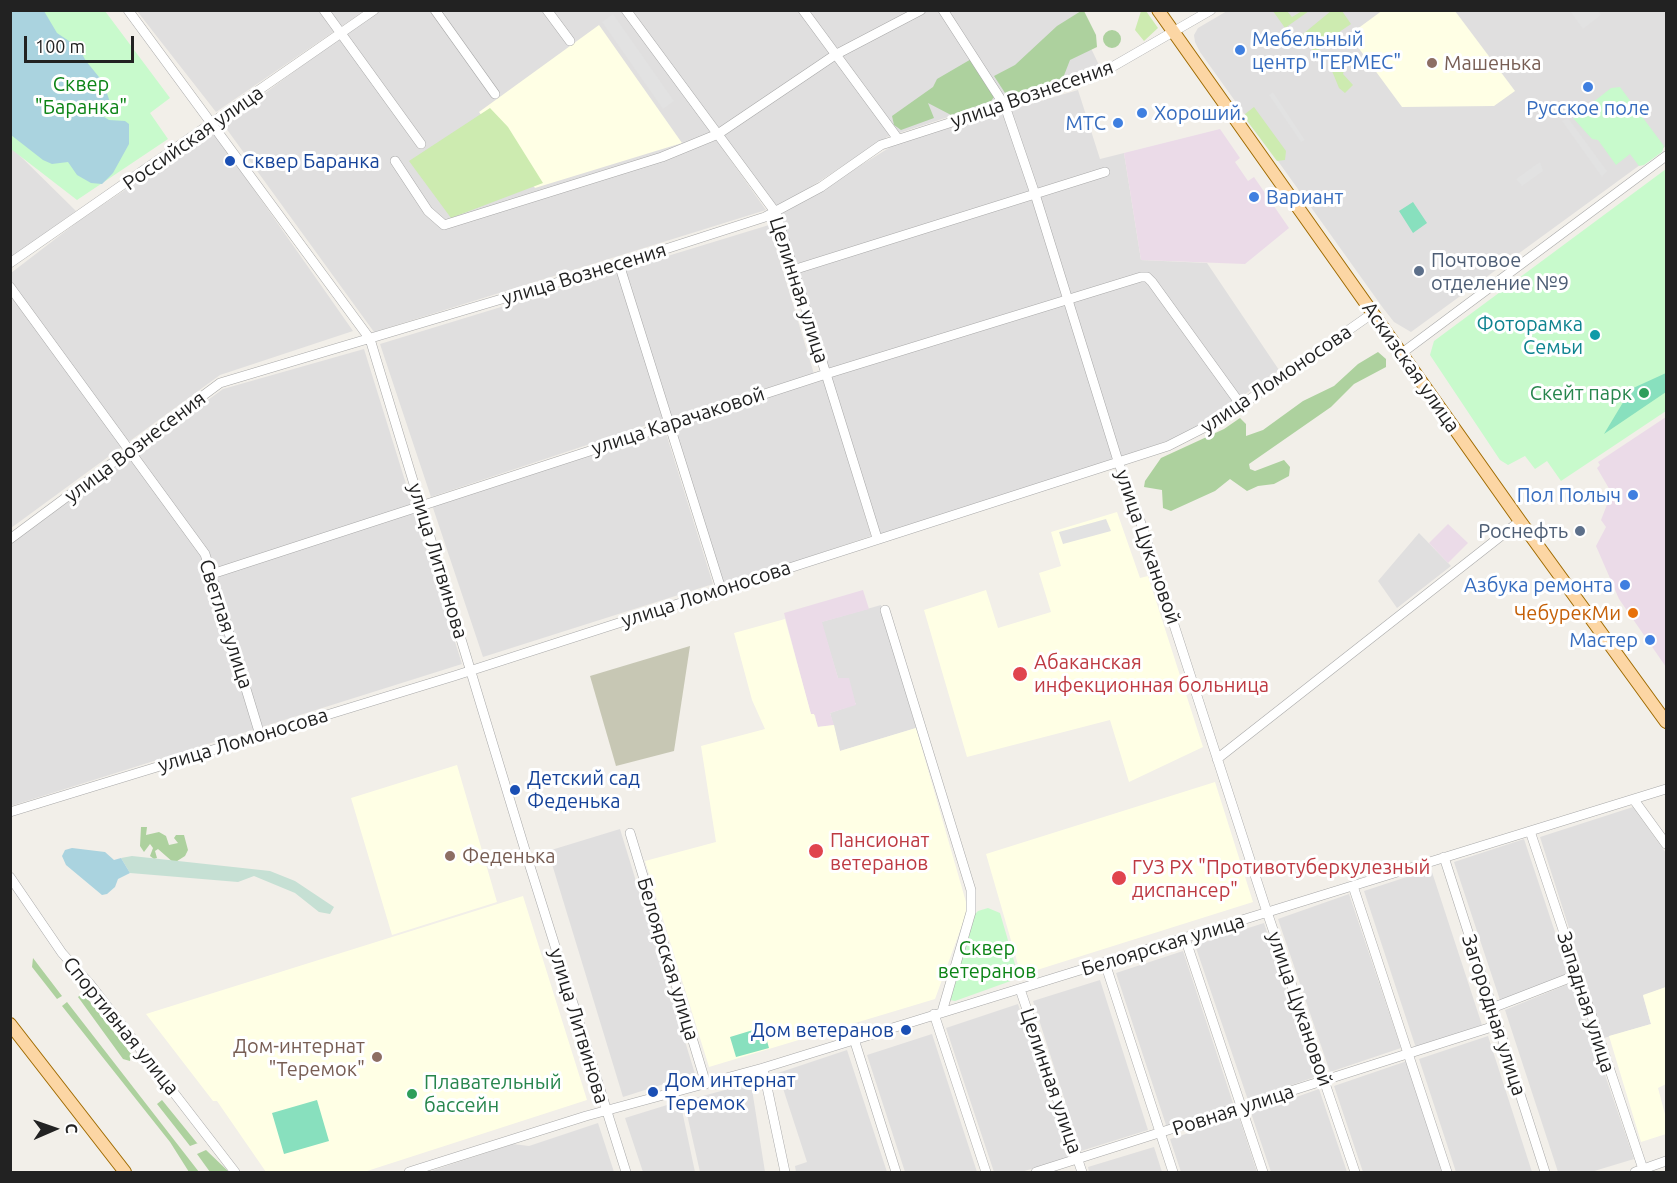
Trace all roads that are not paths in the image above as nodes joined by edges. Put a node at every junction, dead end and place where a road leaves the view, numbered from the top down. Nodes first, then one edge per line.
1 (128, 10) edge
2 (324, 10) edge
3 (374, 10) edge
4 (435, 10) edge
5 (547, 10) edge
6 (803, 10) edge
7 (921, 10) edge
8 (943, 10) edge
9 (1158, 10) edge
10 (1211, 10) edge
11 (631, 12) edge
12 (341, 34) junction
13 (1174, 34) junction
14 (570, 41) dead end
15 (836, 55) junction
16 (495, 94) dead end
17 (1005, 106) junction
18 (213, 123) junction
19 (718, 134) junction
20 (898, 139) junction
21 (421, 144) dead end
22 (1666, 156) edge
23 (395, 161) dead end
24 (1105, 172) dead end
25 (1035, 194) junction
26 (776, 213) junction
27 (10, 263) edge
28 (619, 264) junction
29 (793, 270) junction
30 (10, 287) edge
31 (1068, 298) junction
32 (1373, 313) junction
33 (370, 339) junction
34 (1402, 353) junction
35 (826, 374) junction
36 (1241, 405) junction
37 (670, 424) junction
38 (131, 452) junction
39 (1118, 461) junction
40 (422, 506) junction
41 (1520, 521) junction
42 (877, 538) junction
43 (10, 539) edge
44 (212, 574) junction
45 (721, 589) junction
46 (885, 610) dead end
47 (472, 670) junction
48 (1666, 722) edge
49 (260, 735) junction
50 (1217, 759) junction
51 (1666, 789) edge
52 (1634, 800) junction
53 (10, 812) edge
54 (1530, 831) junction
55 (630, 833) dead end
56 (1666, 844) edge
57 (1444, 857) junction
58 (10, 877) edge
59 (1353, 886) junction
60 (1268, 912) junction
61 (1185, 938) junction
62 (1105, 963) junction
63 (1577, 975) junction
64 (1020, 989) junction
65 (1492, 1008) junction
66 (938, 1013) junction
67 (10, 1024) edge
68 (1498, 1025) junction
69 (854, 1039) junction
70 (1408, 1053) junction
71 (763, 1068) junction
72 (1325, 1080) junction
73 (706, 1084) junction
74 (1241, 1107) junction
75 (607, 1112) junction
76 (1160, 1133) junction
77 (1077, 1159) junction
78 (1666, 1161) edge
79 (1640, 1172) edge
80 (125, 1173) edge
81 (235, 1173) edge
82 (409, 1173) edge
83 (626, 1173) edge
84 (785, 1173) edge
85 (896, 1173) edge
86 (986, 1173) edge
87 (1036, 1173) edge
88 (1082, 1173) edge
89 (1173, 1173) edge
90 (1263, 1173) edge
91 (1355, 1173) edge
92 (1447, 1173) edge
93 (1545, 1173) edge

1 - 18 street, улица Литвинова
2 - 12 street
3 - 12 street, Российская улица
4 - 16 street
5 - 14 street
6 - 15 street
7 - 15 street
8 - 17 street, улица Цукановой
9 - 13 main road, Аскизская улица
10 - 13 street, улица Вознесения
11 - 19 street, Целинная улица
12 - 18 street, Российская улица
12 - 21 street
13 - 17 street, улица Вознесения
13 - 32 main road, Аскизская улица
15 - 19 street
15 - 20 street
17 - 20 street, улица Вознесения
17 - 25 street, улица Цукановой
18 - 27 street, Российская улица
18 - 33 street, улица Литвинова
19 - 23 street
19 - 26 street, Целинная улица
20 - 26 street, улица Вознесения
22 - 34 street
24 - 25 street
25 - 29 street
25 - 31 street, улица Цукановой
26 - 28 street, улица Вознесения
26 - 29 street, Целинная улица
28 - 33 street, улица Вознесения
28 - 37 street
29 - 35 street, Целинная улица
30 - 38 street, Светлая улица
31 - 35 street, улица Карачаковой
31 - 36 street, улица Карачаковой
31 - 39 street, улица Цукановой
32 - 34 main road, Аскизская улица
32 - 36 street, улица Ломоносова
33 - 38 street, улица Вознесения
33 - 40 street, улица Литвинова
34 - 41 main road, Аскизская улица
35 - 37 street, улица Карачаковой
35 - 42 street, Целинная улица
36 - 39 street, улица Ломоносова
37 - 40 street, улица Карачаковой
37 - 45 street
38 - 43 street, улица Вознесения
38 - 44 street, Светлая улица
39 - 42 street, улица Ломоносова
39 - 50 street, улица Цукановой
40 - 44 street, улица Карачаковой
40 - 47 street, улица Литвинова
41 - 48 main road, Аскизская улица
41 - 50 street
42 - 45 street, улица Ломоносова
44 - 49 street, Светлая улица
45 - 47 street, улица Ломоносова
46 - 66 street
47 - 49 street, улица Ломоносова
47 - 75 street, улица Литвинова
49 - 53 street, улица Ломоносова
50 - 60 street, улица Цукановой
51 - 52 street, Белоярская улица
52 - 54 street, Белоярская улица
52 - 56 street
54 - 57 street, Белоярская улица
54 - 63 street, Западная улица
55 - 73 street, Белоярская улица
57 - 59 street, Белоярская улица
57 - 65 street, Загородная улица
58 - 81 street, Спортивная улица
59 - 60 street, Белоярская улица
59 - 70 street
60 - 61 street, Белоярская улица
60 - 72 street, улица Цукановой
61 - 62 street, Белоярская улица
61 - 74 street
62 - 64 street, Белоярская улица
62 - 76 street
63 - 65 street
63 - 79 street, Западная улица
64 - 66 street, Белоярская улица
64 - 77 street, Целинная улица
65 - 68 street, Загородная улица
66 - 69 street, Белоярская улица
66 - 86 street
67 - 80 main road
68 - 70 street, Ровная улица
68 - 93 street, Загородная улица
69 - 71 street, Белоярская улица
69 - 85 street
70 - 72 street, Ровная улица
70 - 92 street
71 - 73 street, Белоярская улица
71 - 84 street
72 - 74 street, Ровная улица
72 - 91 street, улица Цукановой
73 - 75 street, Белоярская улица
74 - 76 street, Ровная улица
74 - 90 street
75 - 82 street, Белоярская улица
75 - 83 street, улица Литвинова
76 - 77 street, Ровная улица
76 - 89 street
77 - 87 street, Ровная улица
77 - 88 street, Целинная улица
78 - 79 street

